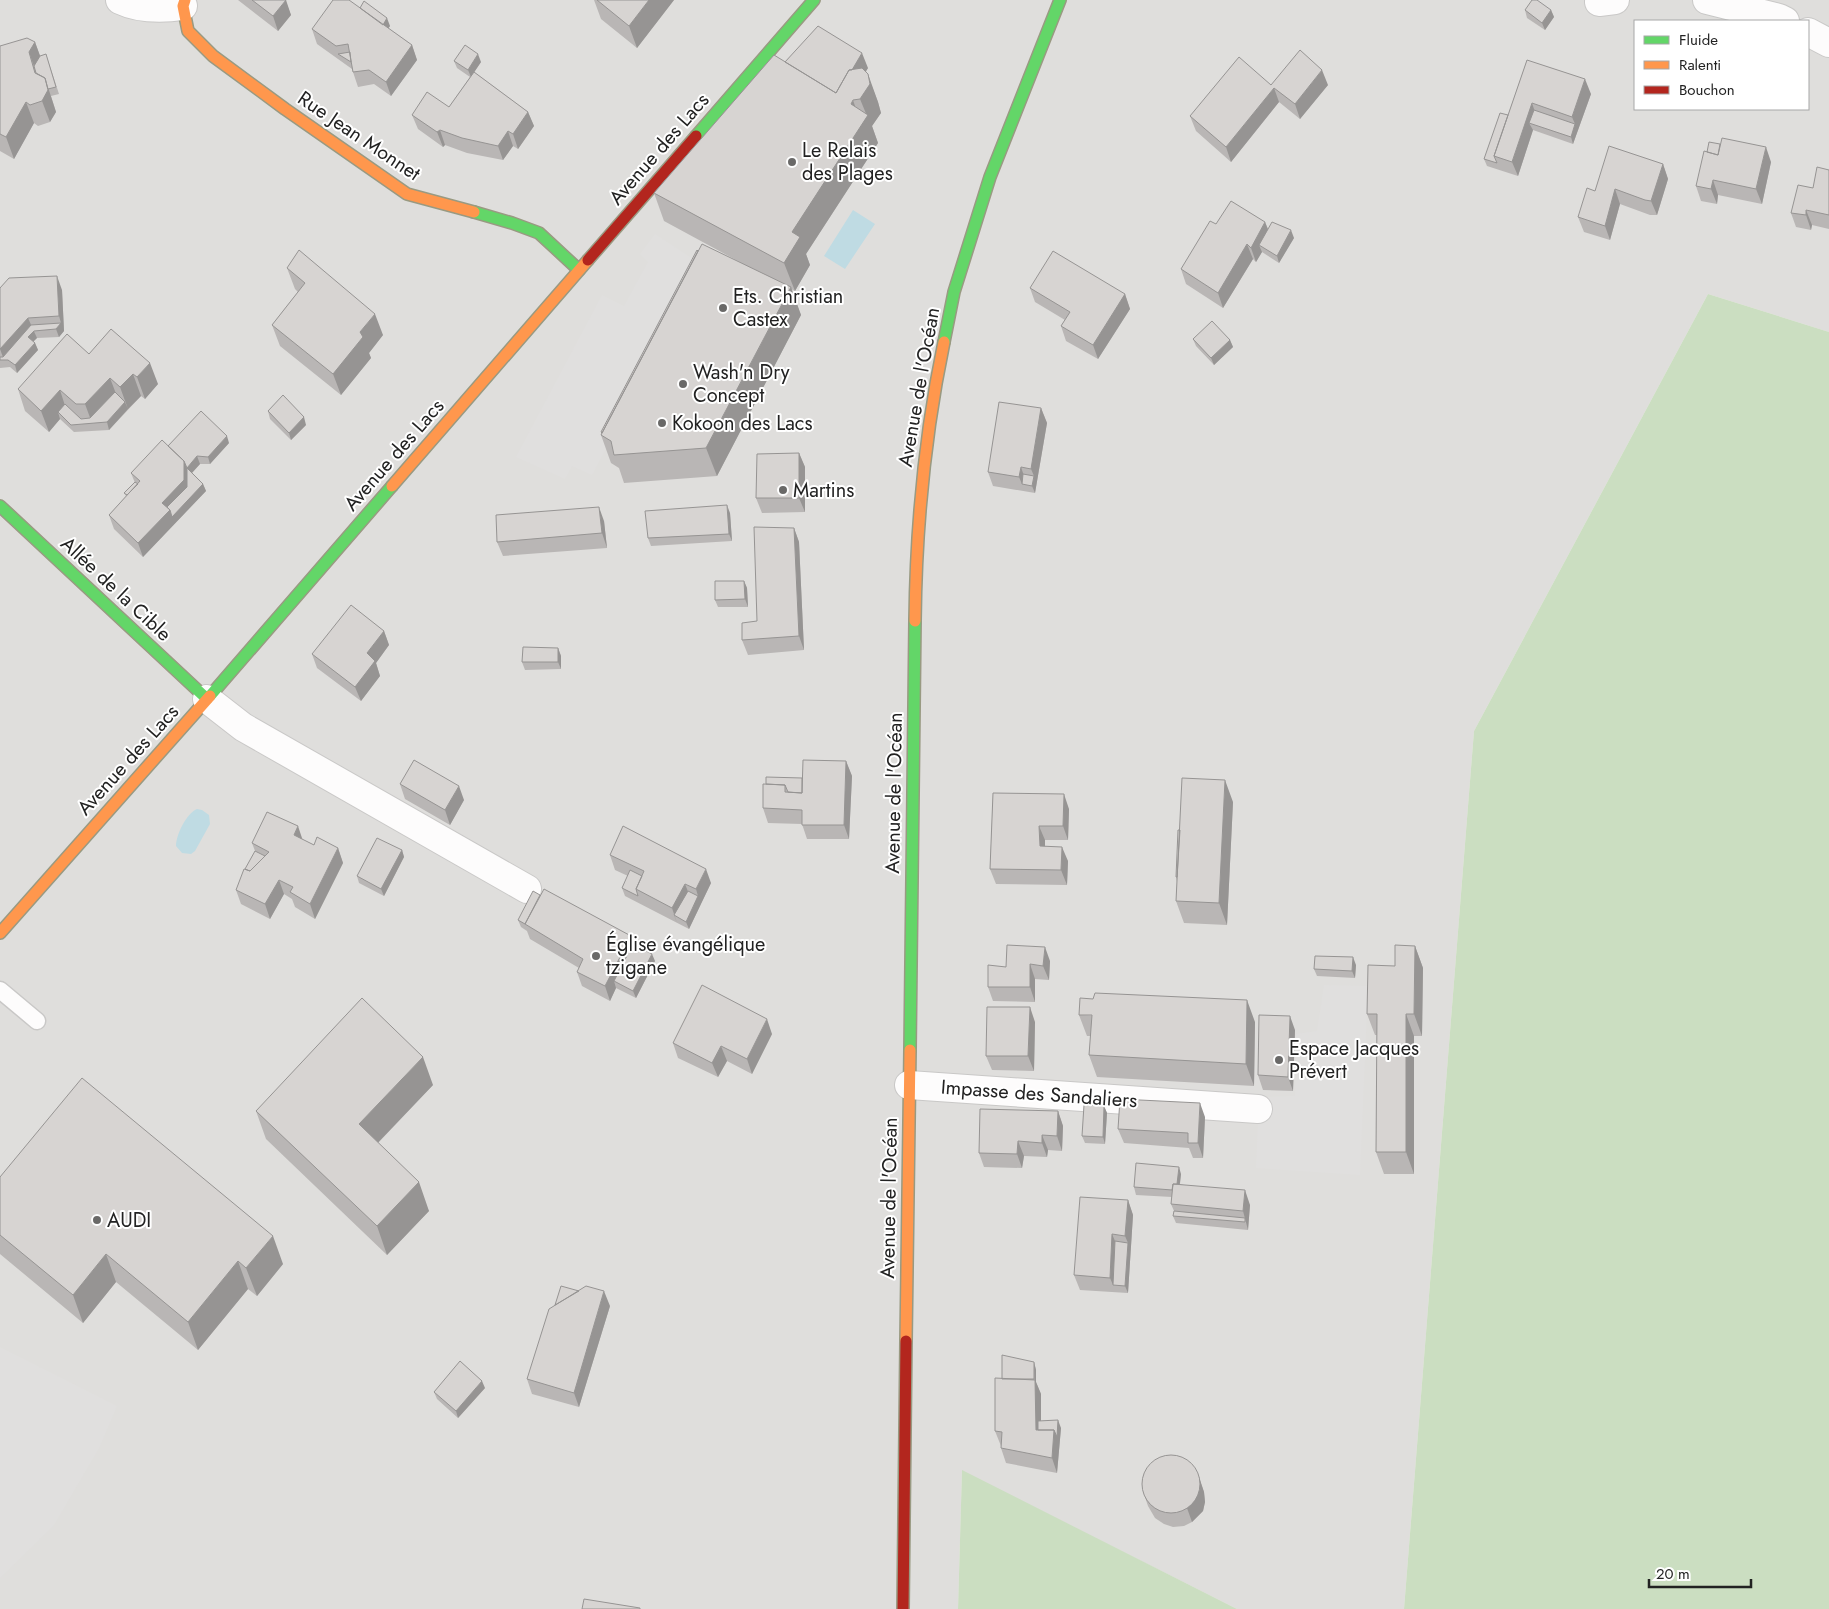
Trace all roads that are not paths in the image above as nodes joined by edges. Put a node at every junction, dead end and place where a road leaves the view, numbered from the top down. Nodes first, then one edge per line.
1 (120, 0) edge
2 (814, 0) edge
3 (1060, 0) edge
4 (1707, 0) edge
5 (184, 3) edge
6 (1783, 20) edge
7 (1809, 33) edge
8 (1829, 43) edge
9 (579, 270) junction
10 (2, 513) edge
11 (208, 699) junction
12 (527, 890) dead end
13 (0, 933) edge
14 (0, 990) edge
15 (37, 1021) dead end
16 (909, 1085) junction
17 (1258, 1109) dead end
18 (903, 1609) edge

1 - 5 street
2 - 9 main road, Avenue des Lacs
3 - 16 main road, Avenue de l'Océan
4 - 6 street
5 - 9 main road, Rue Jean Monnet
7 - 8 street
9 - 11 main road, Avenue des Lacs
10 - 11 main road, Allée de la Cible
11 - 12 street
11 - 13 main road, Avenue des Lacs
14 - 15 lane
16 - 17 street, Impasse des Sandaliers
16 - 18 main road, Avenue de l'Océan

